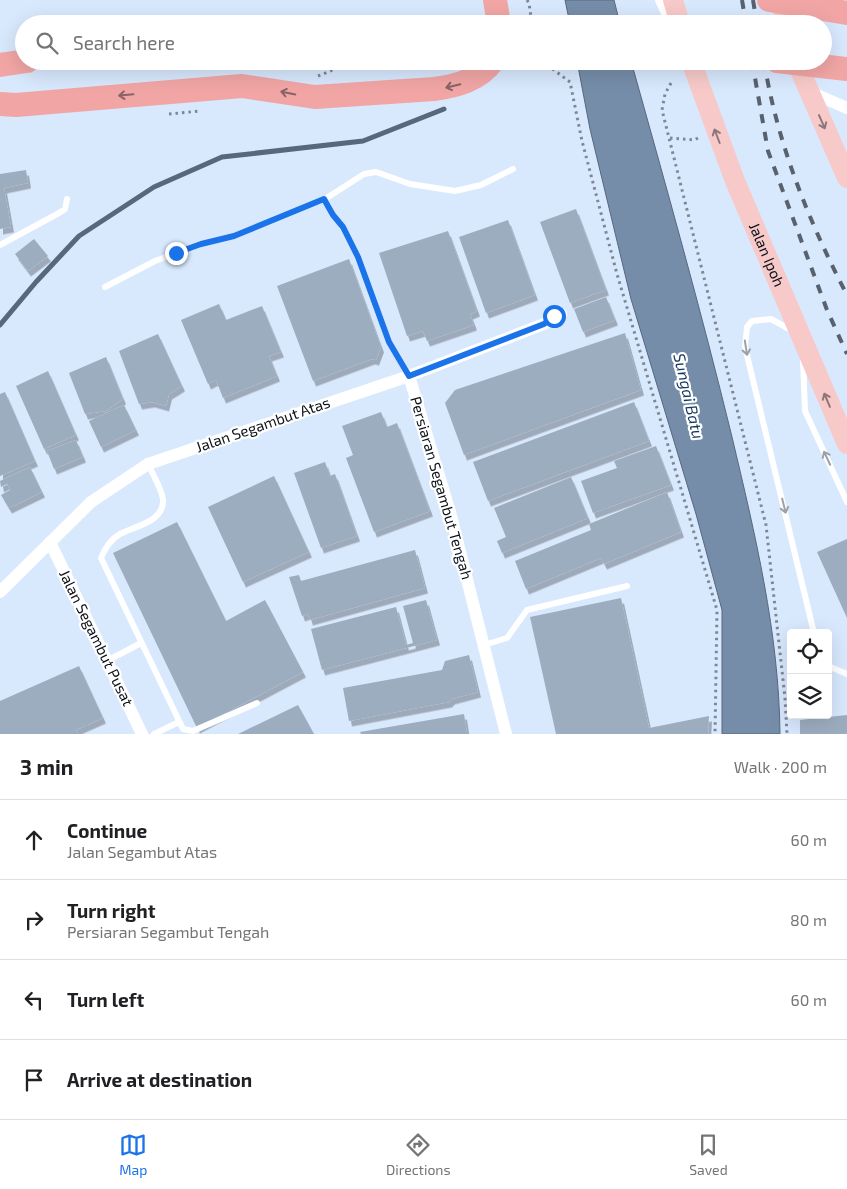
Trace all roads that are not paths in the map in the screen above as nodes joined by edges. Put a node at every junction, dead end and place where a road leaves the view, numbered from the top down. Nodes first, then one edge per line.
1 (495, 0) edge
2 (504, 0) edge
3 (661, 0) edge
4 (673, 0) edge
5 (769, 0) edge
6 (781, 0) edge
7 (847, 13) edge
8 (498, 15) edge
9 (505, 15) edge
10 (668, 15) edge
11 (677, 15) edge
12 (784, 15) edge
13 (15, 63) edge
14 (0, 65) edge
15 (832, 67) edge
16 (847, 69) edge
17 (484, 70) edge
18 (693, 70) edge
19 (800, 70) edge
20 (808, 91) junction
21 (0, 104) edge
22 (847, 108) edge
23 (514, 169) dead end
24 (847, 178) edge
25 (67, 199) dead end
26 (324, 199) junction
27 (0, 246) edge
28 (105, 287) dead end
29 (561, 314) dead end
30 (801, 338) junction
31 (409, 376) junction
32 (847, 444) edge
33 (148, 464) junction
34 (847, 502) edge
35 (50, 542) junction
36 (627, 586) dead end
37 (0, 592) edge
38 (813, 629) edge
39 (141, 643) junction
40 (484, 645) junction
41 (107, 661) junction
42 (832, 668) edge
43 (847, 674) edge
44 (257, 703) dead end
45 (178, 722) junction
46 (142, 734) edge
47 (154, 734) edge
48 (506, 734) edge

1 - 8 highway
2 - 9 highway
3 - 10 street
4 - 11 main road
5 - 7 highway
6 - 12 main road
13 - 14 highway
15 - 16 highway
17 -> 21 highway
30 -> 18 main road, Jalan Ipoh
19 - 20 main road
20 - 22 street
20 -> 24 main road
23 - 26 lane
25 - 27 lane
26 - 28 lane
26 - 31 lane, Persiaran Segambut Tengah
29 - 31 street, Jalan Segambut Atas
32 -> 30 main road, Jalan Ipoh
34 -> 30 lane
30 -> 38 lane
31 - 33 street, Jalan Segambut Atas
31 - 40 street, Persiaran Segambut Tengah
33 - 35 street, Jalan Segambut Atas
33 - 39 lane
35 - 37 street, Jalan Segambut Atas
35 - 41 street, Jalan Segambut Pusat
36 - 40 lane
39 - 41 lane
39 - 45 lane
40 - 48 street, Persiaran Segambut Tengah
41 - 46 street, Jalan Segambut Pusat
42 - 43 lane
44 - 45 lane
45 - 47 lane

